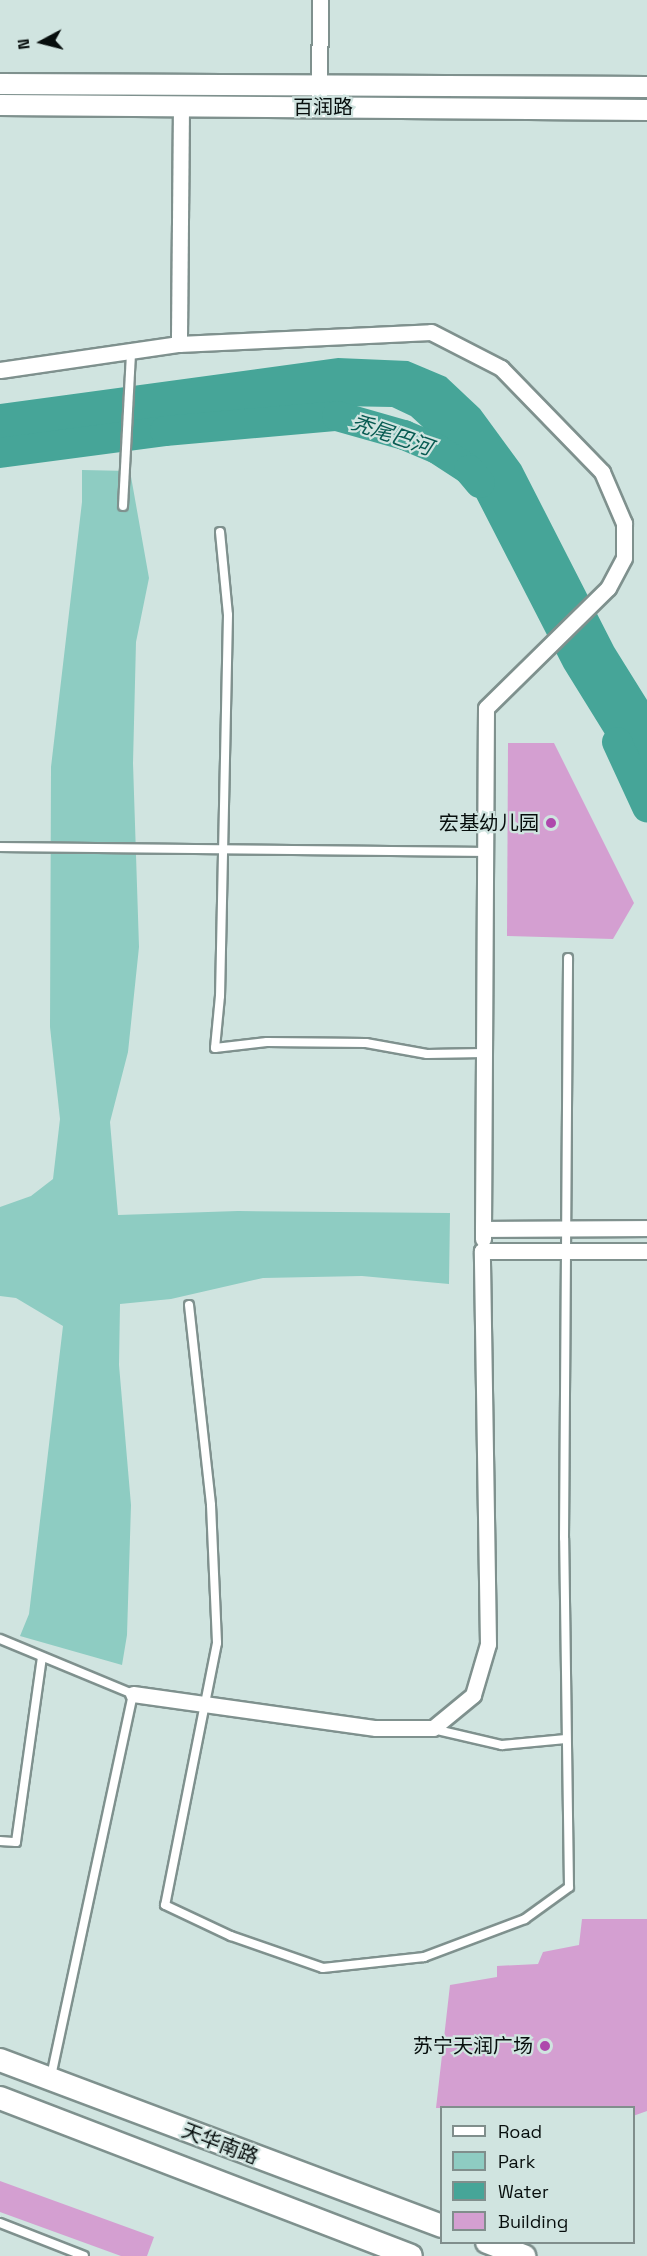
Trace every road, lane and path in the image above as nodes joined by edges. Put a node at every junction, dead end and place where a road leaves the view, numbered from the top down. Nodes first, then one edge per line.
1 (320, 0) edge
2 (0, 84) edge
3 (319, 87) junction
4 (647, 87) edge
5 (0, 105) edge
6 (181, 107) junction
7 (318, 107) junction
8 (647, 110) edge
9 (178, 344) junction
10 (131, 351) junction
11 (0, 369) edge
12 (123, 506) dead end
13 (220, 532) dead end
14 (0, 847) edge
15 (222, 849) junction
16 (485, 852) junction
17 (568, 958) dead end
18 (484, 1053) junction
19 (566, 1228) junction
20 (647, 1228) edge
21 (483, 1229) junction
22 (482, 1251) junction
23 (566, 1251) junction
24 (647, 1251) edge
25 (189, 1305) dead end
26 (0, 1639) edge
27 (42, 1658) junction
28 (133, 1694) junction
29 (204, 1704) junction
30 (422, 1727) junction
31 (566, 1739) junction
32 (0, 1841) edge
33 (0, 2060) edge
34 (51, 2079) junction
35 (0, 2098) edge
36 (0, 2223) edge
37 (440, 2226) edge
38 (492, 2244) edge
39 (401, 2254) edge
40 (84, 2256) edge
41 (524, 2256) edge

1 - 3 street
2 - 3 street, 百润路
3 - 4 street, 百润路
3 - 7 street
5 - 6 street, 百润路
6 - 7 street, 百润路
6 - 9 street
7 - 8 street, 百润路
9 - 10 street
9 - 16 street
10 - 11 street
10 - 12 lane
13 - 15 lane
14 - 15 lane
15 - 16 lane
15 - 18 lane
16 - 18 street
17 - 19 lane
18 - 21 street
19 - 20 street
19 - 21 street
19 - 23 lane
21 - 22 street
22 - 23 street
22 - 30 street
23 - 24 street
23 - 31 lane
25 - 29 lane
26 - 27 lane
27 - 28 lane
27 - 32 lane
28 - 29 street
28 - 34 lane
29 - 30 street
29 - 31 lane
30 - 31 lane
33 - 34 main road, 天华南路
34 - 37 main road, 天华南路
35 - 39 main road, 天华南路
36 - 40 lane
38 - 41 main road

